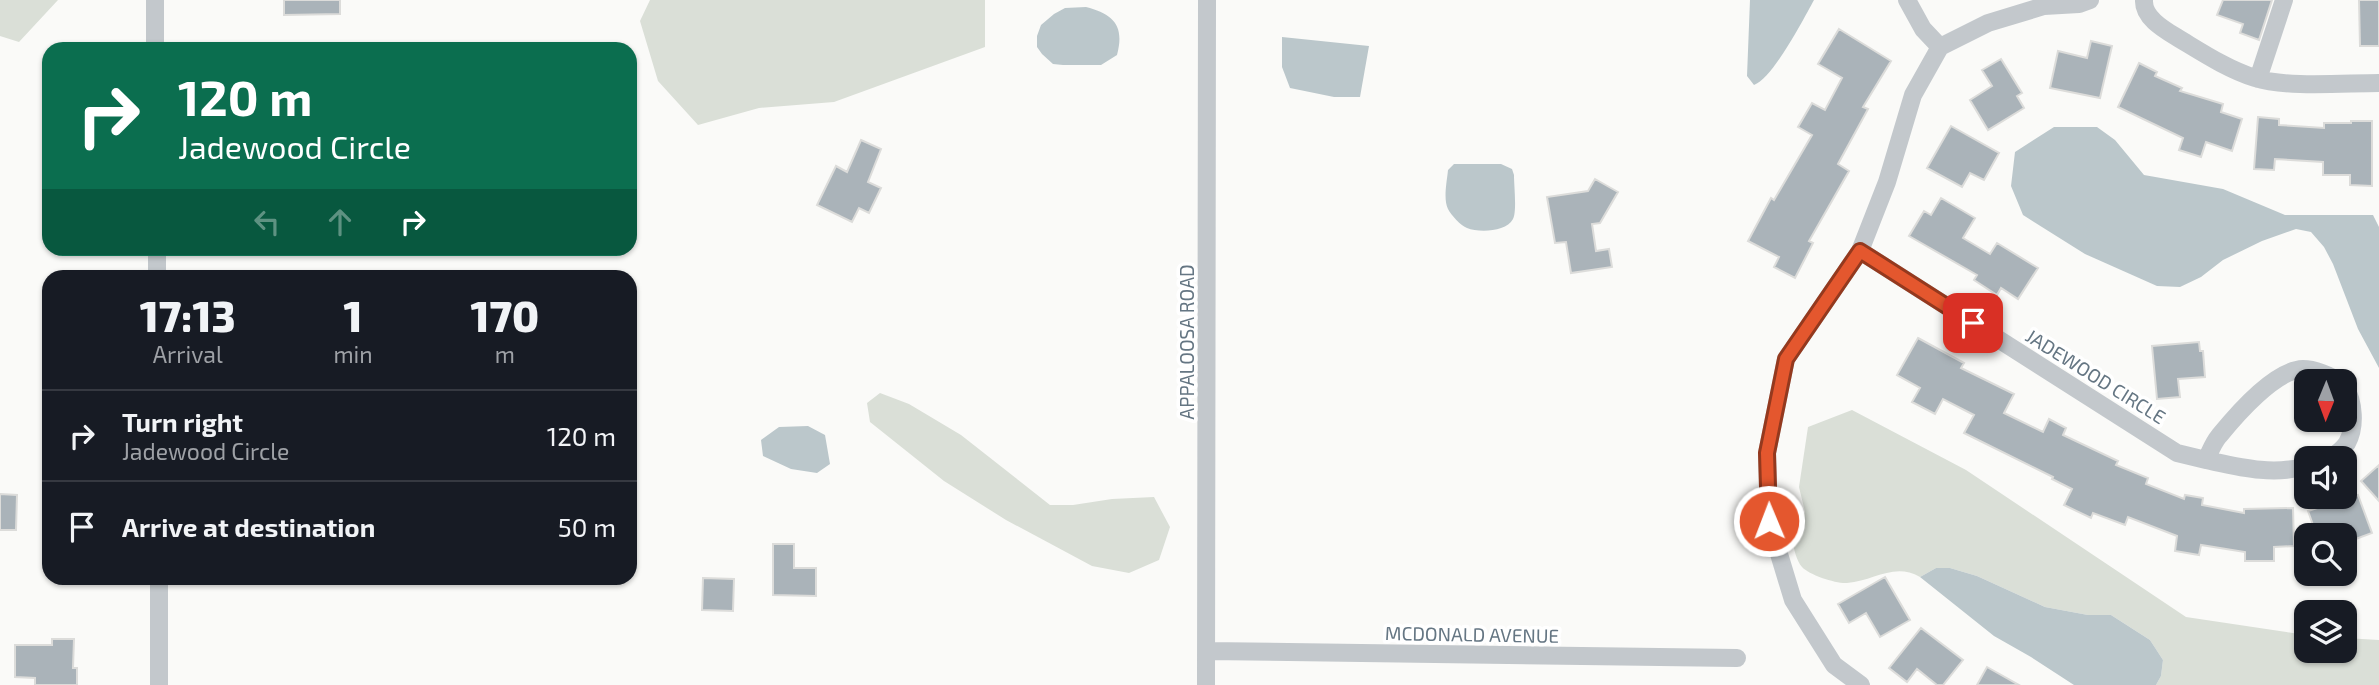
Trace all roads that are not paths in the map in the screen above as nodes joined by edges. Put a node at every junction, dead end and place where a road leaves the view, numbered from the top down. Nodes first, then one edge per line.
1 (155, 0) edge
2 (1207, 0) edge
3 (1907, 0) edge
4 (2090, 0) edge
5 (2144, 0) edge
6 (2284, 0) edge
7 (155, 42) edge
8 (1940, 47) junction
9 (2258, 79) junction
10 (2379, 83) edge
11 (1860, 251) junction
12 (2294, 371) edge
13 (2206, 460) junction
14 (2294, 467) edge
15 (159, 585) edge
16 (1206, 651) junction
17 (1737, 658) dead end
18 (159, 685) edge
19 (1206, 685) edge
20 (1861, 685) edge

1 - 7 street
2 - 16 street, APPALOOSA ROAD
3 - 8 street
4 - 8 street
5 - 9 street
6 - 9 street
8 - 11 street
9 - 10 street
11 - 13 street, JADEWOOD CIRCLE
11 - 20 street
12 - 13 street
13 - 14 street, JADEWOOD CIRCLE
15 - 18 street
16 - 17 street, MCDONALD AVENUE
16 - 19 street, APPALOOSA ROAD

